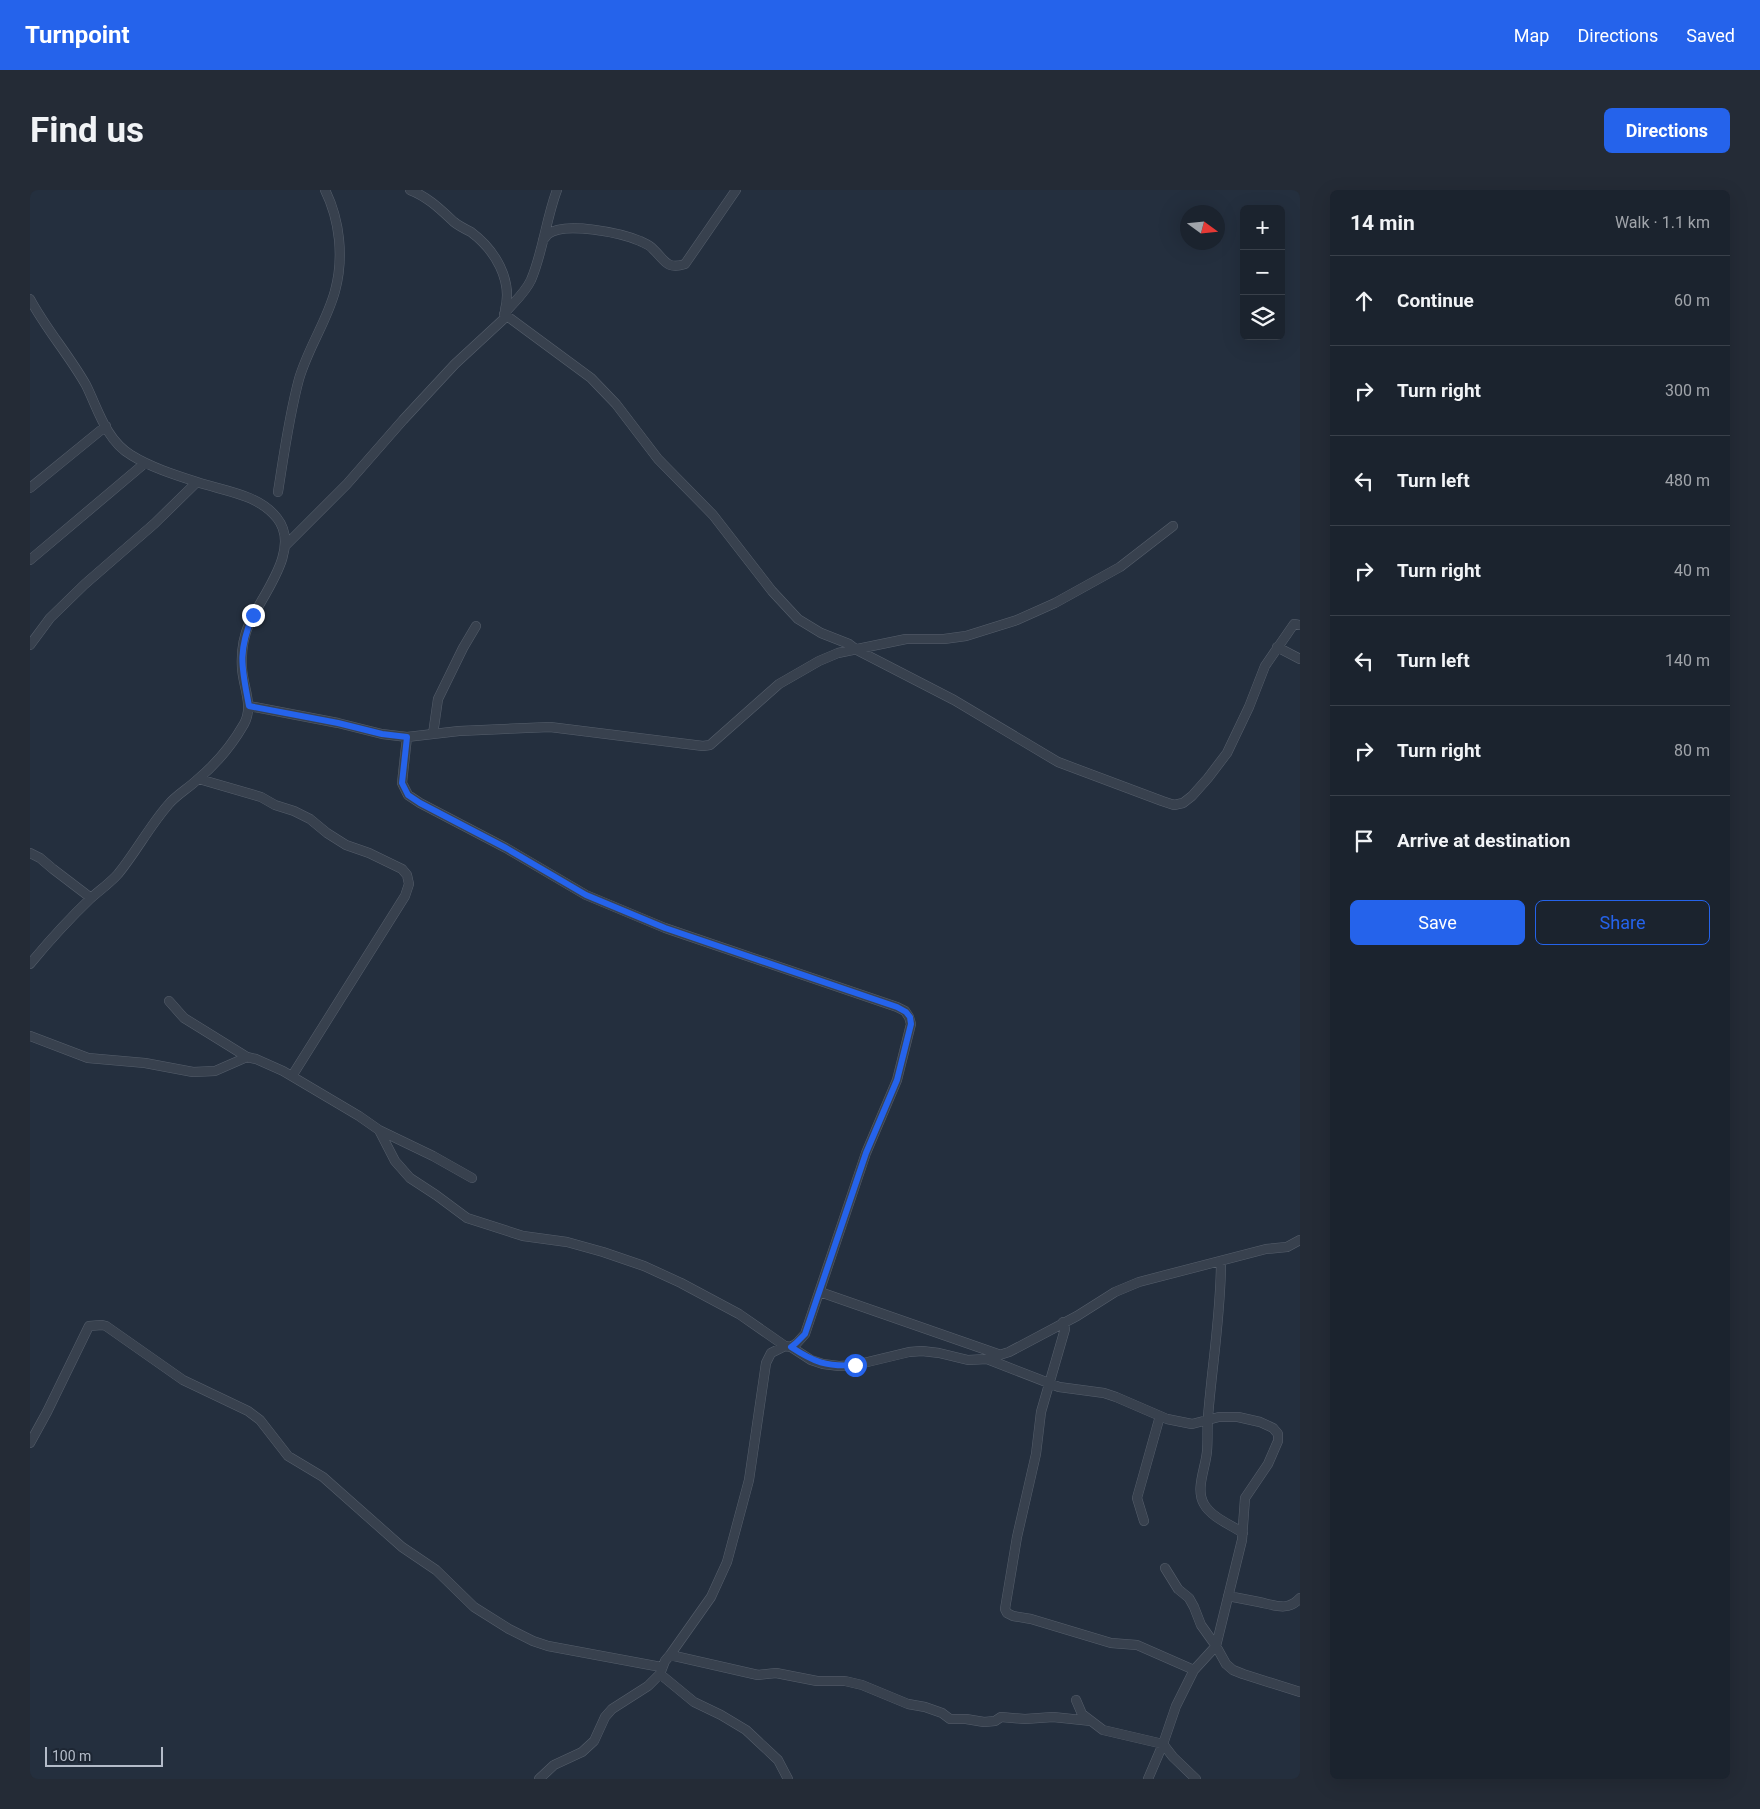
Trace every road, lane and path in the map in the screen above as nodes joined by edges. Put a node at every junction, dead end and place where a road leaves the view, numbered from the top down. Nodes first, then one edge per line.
1 (325, 190) edge
2 (410, 190) edge
3 (557, 190) edge
4 (736, 190) edge
5 (543, 240) junction
6 (30, 299) edge
7 (505, 315) junction
8 (106, 426) junction
9 (145, 463) junction
10 (197, 482) junction
11 (30, 488) edge
12 (278, 492) dead end
13 (1173, 526) dead end
14 (286, 545) junction
15 (30, 560) edge
16 (1298, 623) edge
17 (476, 626) dead end
18 (30, 645) edge
19 (1278, 647) junction
20 (857, 650) junction
21 (1300, 659) edge
22 (249, 706) junction
23 (433, 734) junction
24 (407, 737) junction
25 (199, 779) junction
26 (30, 853) edge
27 (91, 898) junction
28 (30, 964) edge
29 (169, 1001) dead end
30 (30, 1036) edge
31 (247, 1057) junction
32 (292, 1076) junction
33 (379, 1130) junction
34 (472, 1178) dead end
35 (1300, 1240) edge
36 (1221, 1261) junction
37 (820, 1292) junction
38 (1063, 1322) junction
39 (788, 1347) junction
40 (998, 1354) junction
41 (987, 1359) junction
42 (1050, 1383) junction
43 (1160, 1416) junction
44 (1207, 1420) junction
45 (30, 1443) edge
46 (1144, 1521) dead end
47 (1243, 1533) junction
48 (1165, 1568) dead end
49 (1228, 1596) junction
50 (1300, 1598) edge
51 (1216, 1646) junction
52 (670, 1656) junction
53 (1194, 1670) junction
54 (661, 1671) junction
55 (1300, 1692) edge
56 (1076, 1700) dead end
57 (1091, 1722) junction
58 (1163, 1744) junction
59 (539, 1779) edge
60 (788, 1779) edge
61 (1148, 1779) edge
62 (1196, 1779) edge

1 - 12 street
2 - 7 street
3 - 5 street
4 - 5 street
5 - 7 street
6 - 8 street
7 - 14 street
7 - 20 street
8 - 9 street
8 - 11 street
9 - 10 street
9 - 15 street
10 - 14 street
10 - 18 street
13 - 20 street
14 - 22 street
16 - 19 street
17 - 23 street
19 - 20 street
19 - 21 street
20 - 23 street
22 - 24 street
22 - 25 street
23 - 24 street
24 - 37 street
25 - 27 street
25 - 32 street
26 - 27 street
27 - 28 street
29 - 31 street
30 - 31 street
31 - 32 street
32 - 33 street
33 - 34 street
33 - 39 street
35 - 36 street
36 - 38 street
36 - 44 street
37 - 39 street
37 - 40 street
38 - 40 street
38 - 42 street
39 - 41 street
39 - 52 street
40 - 41 street
41 - 42 street
42 - 43 street
42 - 53 street
43 - 44 street
43 - 46 street
44 - 47 street
44 - 47 street
45 - 54 street
47 - 49 street
48 - 51 street
49 - 50 street
49 - 51 street
51 - 53 street
51 - 55 street
52 - 54 street
52 - 57 street
53 - 58 street
54 - 59 street
54 - 60 street
56 - 57 street
57 - 58 street
58 - 61 street
58 - 62 street

